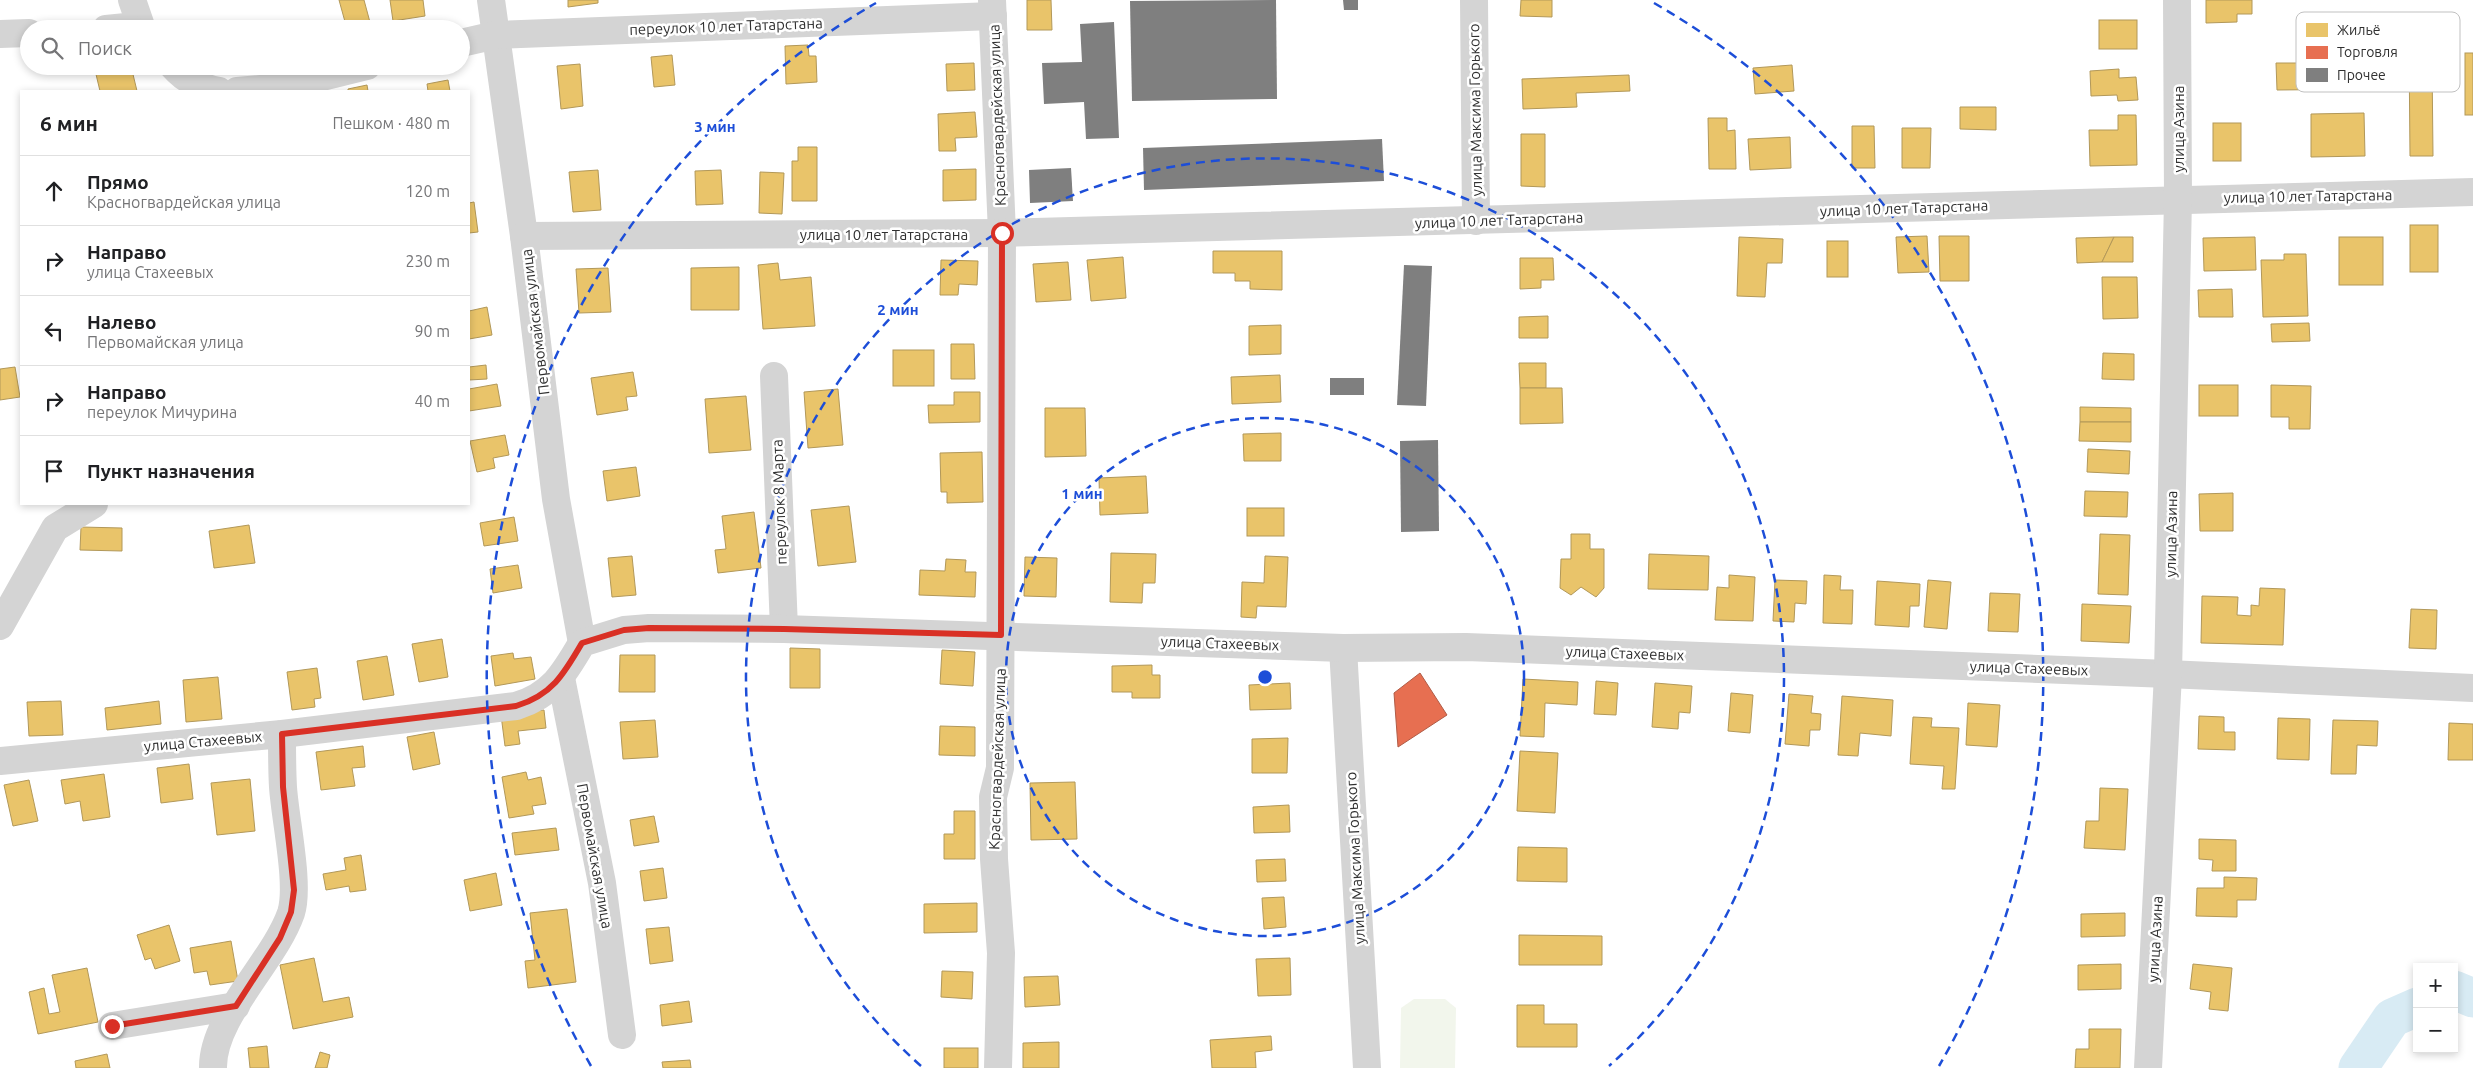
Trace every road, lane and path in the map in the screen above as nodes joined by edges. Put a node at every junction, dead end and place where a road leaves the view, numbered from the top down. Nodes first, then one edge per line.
1 (132, 0) edge
2 (491, 0) edge
3 (1474, 0) edge
4 (2177, 0) edge
5 (992, 8) edge
6 (139, 20) edge
7 (20, 33) edge
8 (0, 34) edge
9 (496, 35) junction
10 (470, 41) edge
11 (181, 75) edge
12 (331, 75) edge
13 (215, 90) edge
14 (259, 90) edge
15 (2473, 192) edge
16 (2178, 199) junction
17 (1476, 221) junction
18 (1002, 233) junction
19 (524, 236) junction
20 (774, 376) dead end
21 (92, 505) edge
22 (0, 626) edge
23 (784, 629) junction
24 (1001, 635) junction
25 (582, 643) junction
26 (1343, 648) junction
27 (2168, 674) junction
28 (560, 678) junction
29 (2473, 688) edge
30 (282, 734) junction
31 (0, 761) edge
32 (236, 1006) junction
33 (112, 1026) dead end
34 (622, 1035) dead end
35 (213, 1068) edge
36 (998, 1068) edge
37 (1367, 1068) edge
38 (2148, 1068) edge

1 - 6 street
2 - 9 street, Первомайская улица
3 - 17 street, улица Максима Горького
4 - 16 street, улица Азина
5 - 9 street, переулок 10 лет Татарстана
5 - 18 street, Красногвардейская улица
7 - 8 street
9 - 10 street, переулок 10 лет Татарстана
9 - 19 street, Первомайская улица
11 - 13 street
12 - 14 street
15 - 16 street, улица 10 лет Татарстана
16 - 17 street, улица 10 лет Татарстана
16 - 27 street, улица Азина
17 - 18 street, улица 10 лет Татарстана
18 - 19 street, улица 10 лет Татарстана
18 - 24 street, Красногвардейская улица
19 - 25 street, Первомайская улица
20 - 23 street, переулок 8 Марта
21 - 22 street
23 - 24 street, улица Стахеевых
23 - 25 street, улица Стахеевых
24 - 26 street, улица Стахеевых
24 - 36 street, Красногвардейская улица
25 - 28 street, улица Стахеевых
26 - 27 street, улица Стахеевых
26 - 37 street, улица Максима Горького
27 - 29 street, улица Стахеевых
27 - 38 street, улица Азина
28 - 30 street, улица Стахеевых
28 - 34 street, Первомайская улица
30 - 31 street, улица Стахеевых
30 - 32 street
32 - 33 street
32 - 35 street

